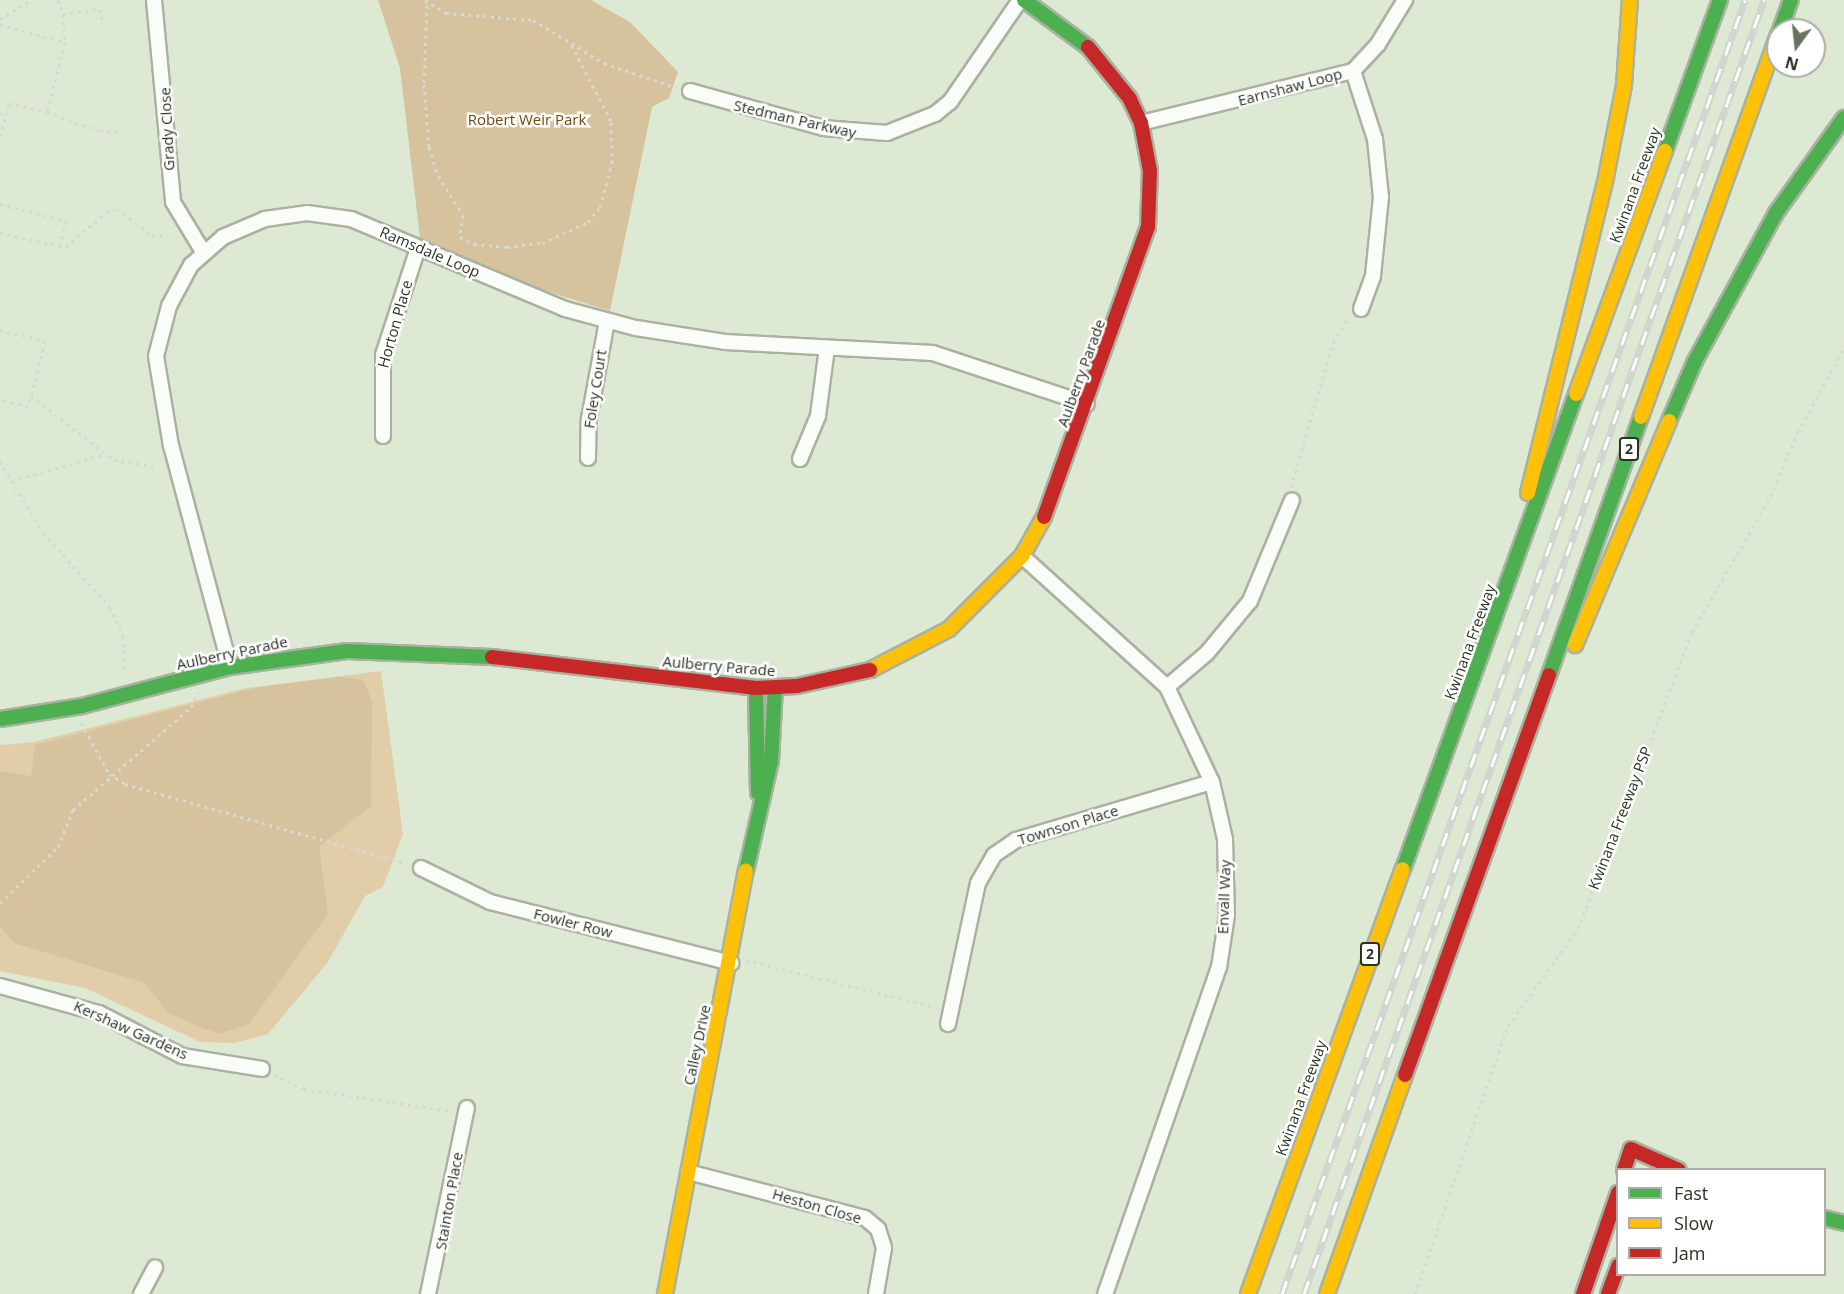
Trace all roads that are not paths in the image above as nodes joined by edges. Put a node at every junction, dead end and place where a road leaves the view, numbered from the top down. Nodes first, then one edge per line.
1 (154, 0) edge
2 (1020, 0) edge
3 (1024, 0) edge
4 (1404, 0) edge
5 (1630, 0) edge
6 (1720, 0) edge
7 (1791, 0) edge
8 (1784, 18) edge
9 (1766, 69) edge
10 (1353, 71) junction
11 (690, 91) road end
12 (1844, 117) edge
13 (1141, 123) junction
14 (418, 248) junction
15 (202, 250) junction
16 (1361, 309) road end
17 (607, 321) junction
18 (827, 348) junction
19 (1087, 404) junction
20 (383, 436) dead end
21 (588, 458) dead end
22 (800, 459) dead end
23 (1292, 500) road end
24 (1022, 556) junction
25 (1498, 616) junction
26 (230, 668) junction
27 (1167, 687) junction
28 (756, 688) junction
29 (775, 688) junction
30 (0, 719) edge
31 (1212, 782) junction
32 (759, 801) junction
33 (1483, 864) junction
34 (421, 868) road end
35 (731, 963) junction
36 (0, 986) edge
37 (949, 1018) road end
38 (262, 1069) road end
39 (467, 1108) road end
40 (1653, 1163) edge
41 (1625, 1168) edge
42 (1672, 1168) edge
43 (688, 1172) junction
44 (1616, 1196) edge
45 (1826, 1218) edge
46 (1844, 1223) edge
47 (155, 1268) dead end
48 (1616, 1269) edge
49 (141, 1294) edge
50 (428, 1294) edge
51 (665, 1294) edge
52 (876, 1294) edge
53 (1105, 1294) edge
54 (1248, 1294) edge
55 (1327, 1294) edge
56 (1583, 1294) edge
57 (1608, 1294) edge

1 - 15 street, Grady Close
2 - 11 street, Stedman Parkway
3 - 13 main road, Aulberry Parade
4 - 10 street, Earnshaw Loop
5 - 25 main road
6 - 25 main road, Kwinana Freeway / 2
7 - 8 main road
9 - 33 main road, 2
10 - 13 street, Earnshaw Loop
10 - 16 street
12 - 33 main road
13 - 19 main road, Aulberry Parade
14 - 15 street, Ramsdale Loop
14 - 17 street, Ramsdale Loop
14 - 20 street, Horton Place
15 - 26 street, Ramsdale Loop
17 - 18 street, Ramsdale Loop
17 - 21 street, Foley Court
18 - 19 street, Ramsdale Loop
18 - 22 street
19 - 24 main road, Aulberry Parade
23 - 27 street
24 - 27 street, Envall Way
24 - 29 main road, Aulberry Parade
25 - 54 main road, Kwinana Freeway / 2
26 - 28 main road, Aulberry Parade
26 - 30 main road, Aulberry Parade
27 - 31 street, Envall Way
28 - 29 main road, Aulberry Parade
28 - 32 main road, Calley Drive
29 - 32 main road, Calley Drive
31 - 37 street, Townson Place
31 - 53 street, Envall Way
32 - 35 main road, Calley Drive
33 - 55 main road, 2
34 - 35 street, Fowler Row
35 - 43 main road, Calley Drive
36 - 38 street, Kershaw Gardens
39 - 50 street, Stainton Place
40 - 41 main road
40 - 42 main road
43 - 51 main road, Calley Drive
43 - 52 street, Heston Close
44 - 56 main road
45 - 46 main road
47 - 49 street
48 - 57 main road

